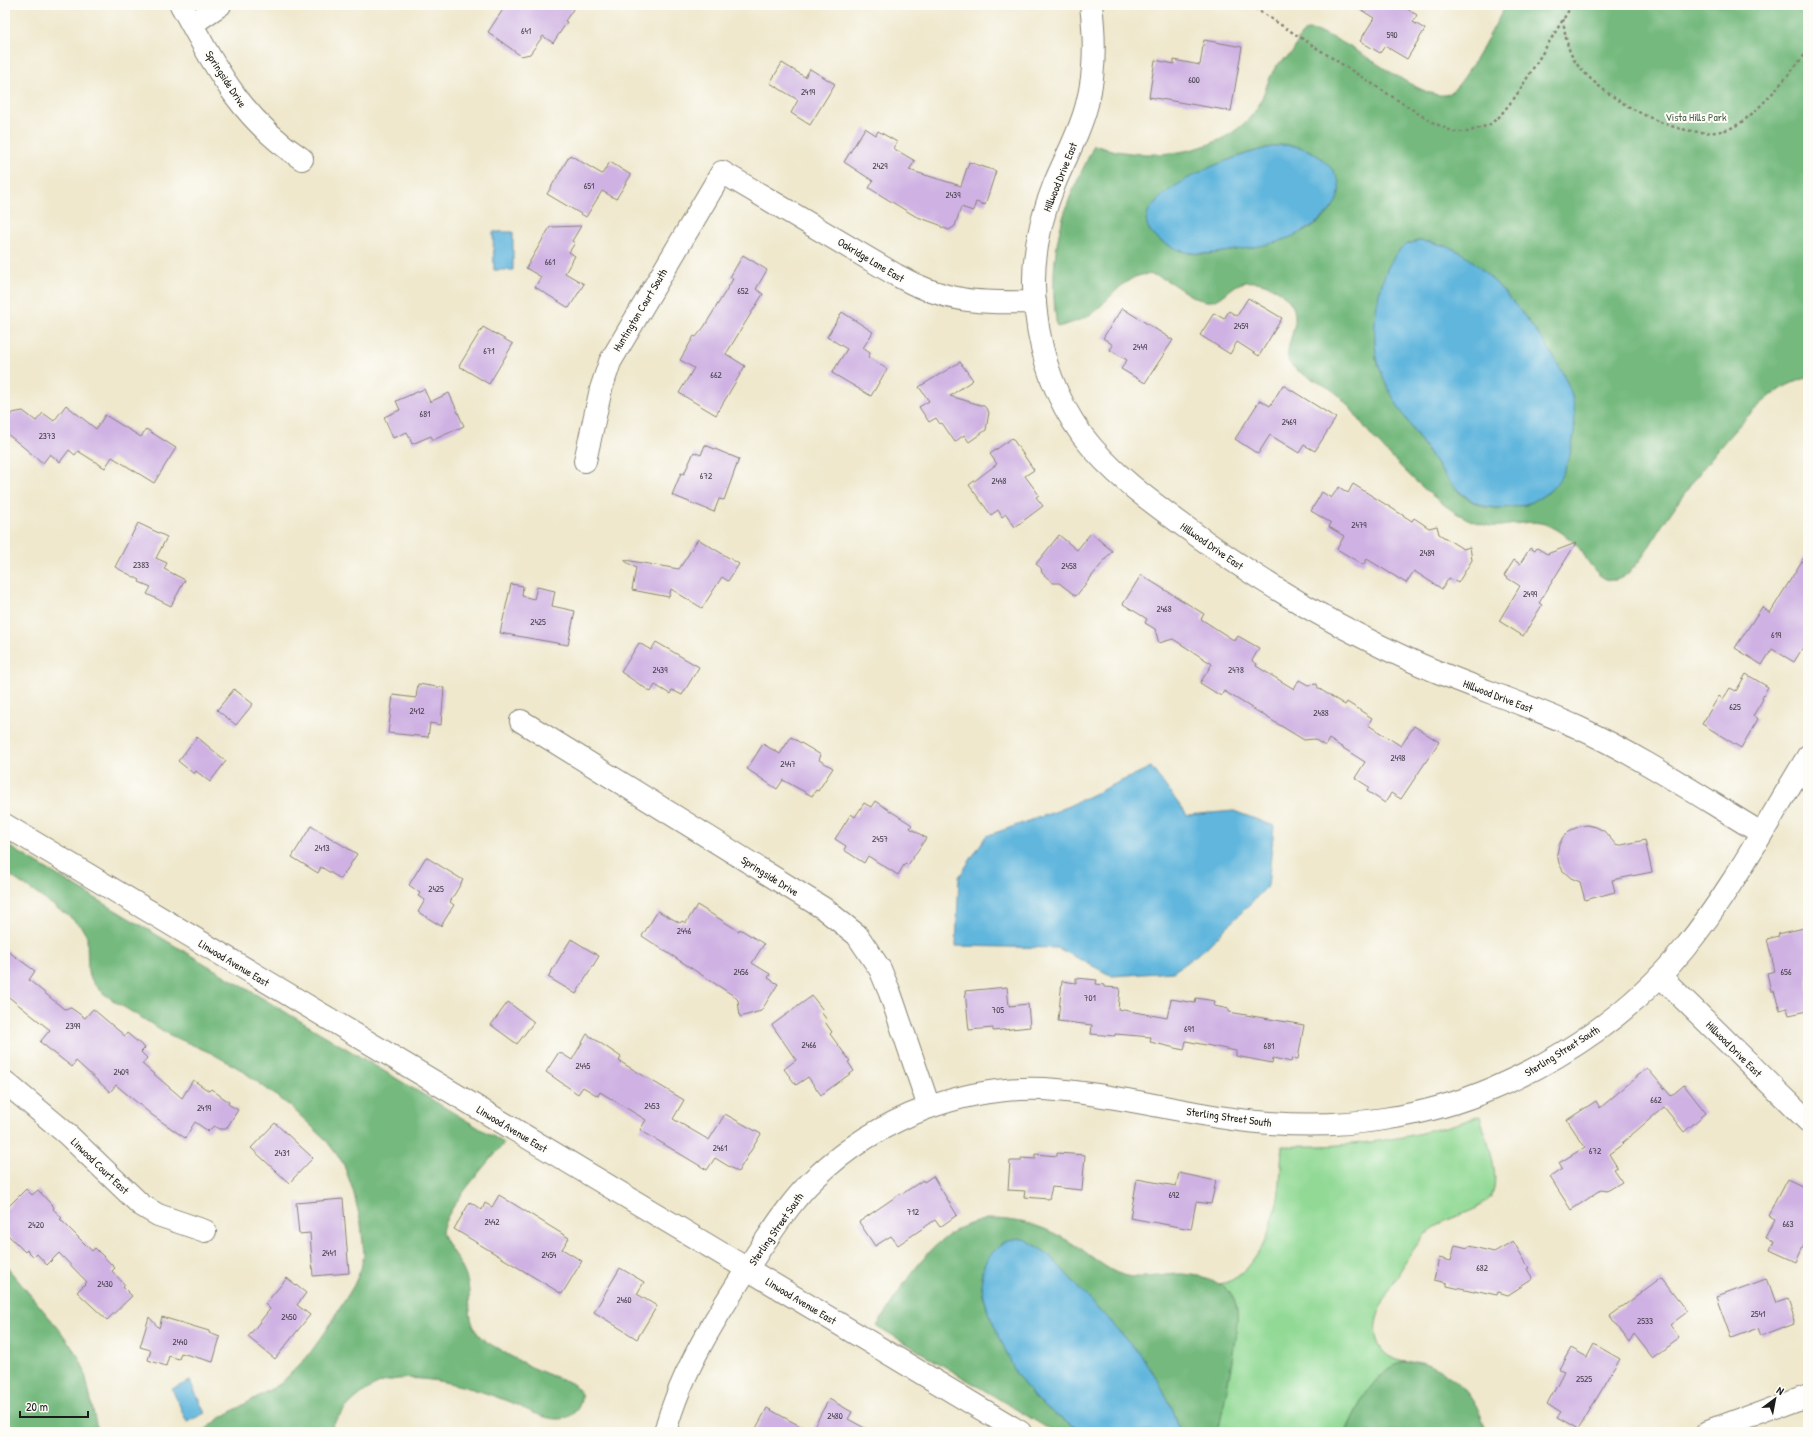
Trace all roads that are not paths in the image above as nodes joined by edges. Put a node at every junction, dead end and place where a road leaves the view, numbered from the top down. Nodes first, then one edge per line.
1 (181, 5) edge
2 (220, 5) edge
3 (1091, 5) edge
4 (192, 24) junction
5 (302, 159) dead end
6 (722, 172) joint
7 (1035, 302) junction
8 (585, 461) dead end
9 (521, 721) dead end
10 (1808, 756) edge
11 (5, 825) edge
12 (1761, 833) junction
13 (1660, 976) junction
14 (5, 1082) edge
15 (929, 1107) junction
16 (1808, 1121) edge
17 (205, 1231) dead end
18 (747, 1269) junction
19 (1808, 1395) edge
20 (666, 1432) edge
21 (1020, 1432) edge
22 (1708, 1432) edge

1 - 4 street, Springside Drive
2 - 4 street
3 - 7 street, Hillwood Drive East
4 - 5 street, Springside Drive
6 - 7 street, Oakridge Lane East
6 - 8 street, Huntington Court South
7 - 12 street, Hillwood Drive East
9 - 15 street, Springside Drive
10 - 12 street, Sterling Street South
11 - 18 street, Linwood Avenue East
12 - 13 street, Sterling Street South
13 - 15 street, Sterling Street South
13 - 16 street, Hillwood Drive East
14 - 17 street, Linwood Court East
15 - 18 street, Sterling Street South
18 - 20 street, Sterling Street South
18 - 21 street, Linwood Avenue East
19 - 22 street

